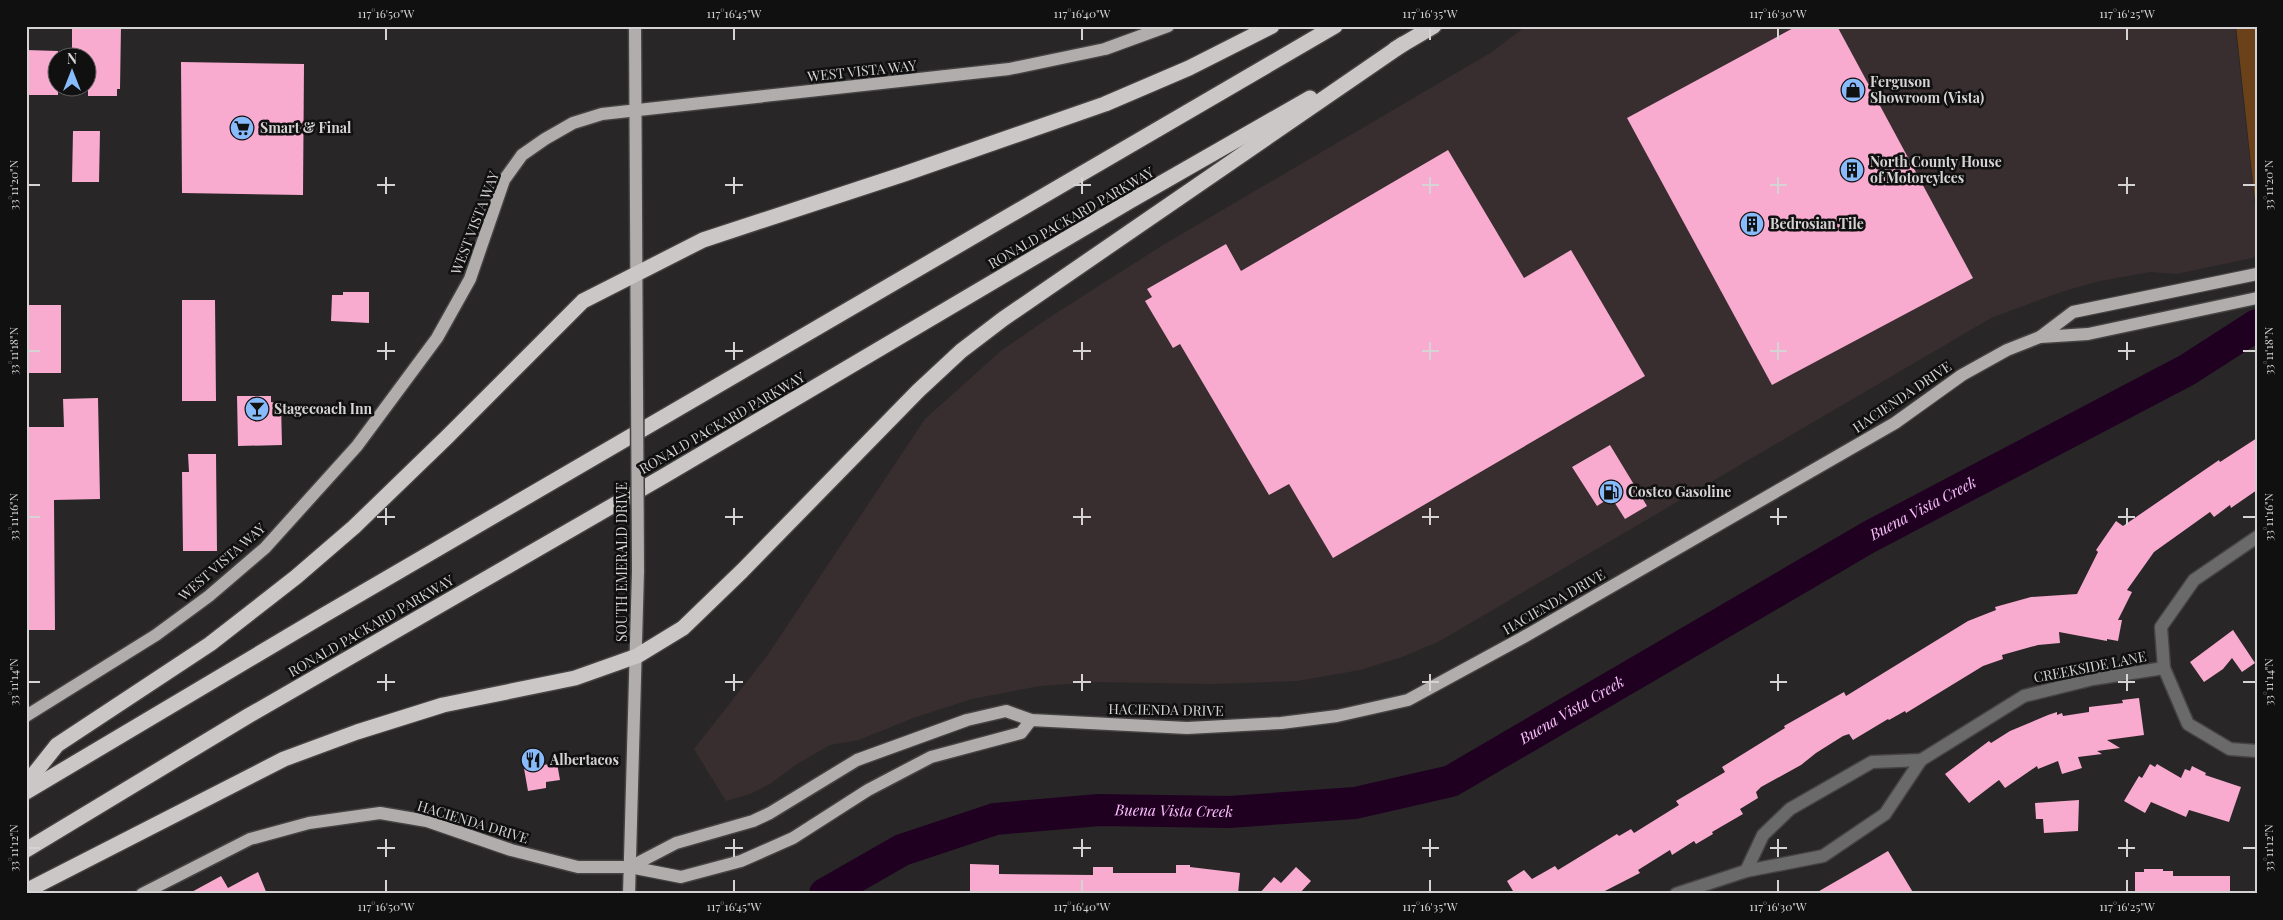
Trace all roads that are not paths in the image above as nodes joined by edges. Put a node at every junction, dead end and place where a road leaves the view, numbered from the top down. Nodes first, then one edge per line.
1 (636, 26) edge
2 (1168, 26) edge
3 (1272, 26) edge
4 (1335, 26) edge
5 (1434, 26) edge
6 (1403, 44) junction
7 (636, 111) junction
8 (636, 274) junction
9 (2257, 274) edge
10 (2257, 298) edge
11 (2040, 337) junction
12 (2257, 537) edge
13 (637, 656) junction
14 (2164, 668) junction
15 (26, 716) edge
16 (1031, 720) junction
17 (2257, 751) edge
18 (1921, 760) junction
19 (26, 784) edge
20 (26, 792) edge
21 (26, 850) edge
22 (630, 867) junction
23 (1746, 871) junction
24 (26, 891) edge
25 (142, 894) edge
26 (629, 894) edge
27 (1676, 894) edge

1 - 7 main road, SOUTH EMERALD DRIVE
2 - 7 main road, WEST VISTA WAY
3 - 8 highway
4 - 20 highway
5 - 6 highway, RONALD PACKARD PARKWAY
6 - 13 highway
6 - 21 highway, RONALD PACKARD PARKWAY
7 - 8 main road, SOUTH EMERALD DRIVE
7 - 15 main road, WEST VISTA WAY
8 - 13 main road, SOUTH EMERALD DRIVE, bridge
8 - 19 highway
9 - 11 main road, HACIENDA DRIVE
10 - 11 main road, HACIENDA DRIVE
11 - 16 main road, HACIENDA DRIVE
12 - 14 street
13 - 22 main road, SOUTH EMERALD DRIVE
13 - 24 highway
14 - 17 street
14 - 18 street, CREEKSIDE LANE
16 - 22 main road, HACIENDA DRIVE
16 - 22 main road, HACIENDA DRIVE
18 - 23 street, CREEKSIDE LANE
18 - 23 street, CREEKSIDE LANE
22 - 25 main road, HACIENDA DRIVE
22 - 26 main road, SOUTH EMERALD DRIVE
23 - 27 street, CREEKSIDE LANE

